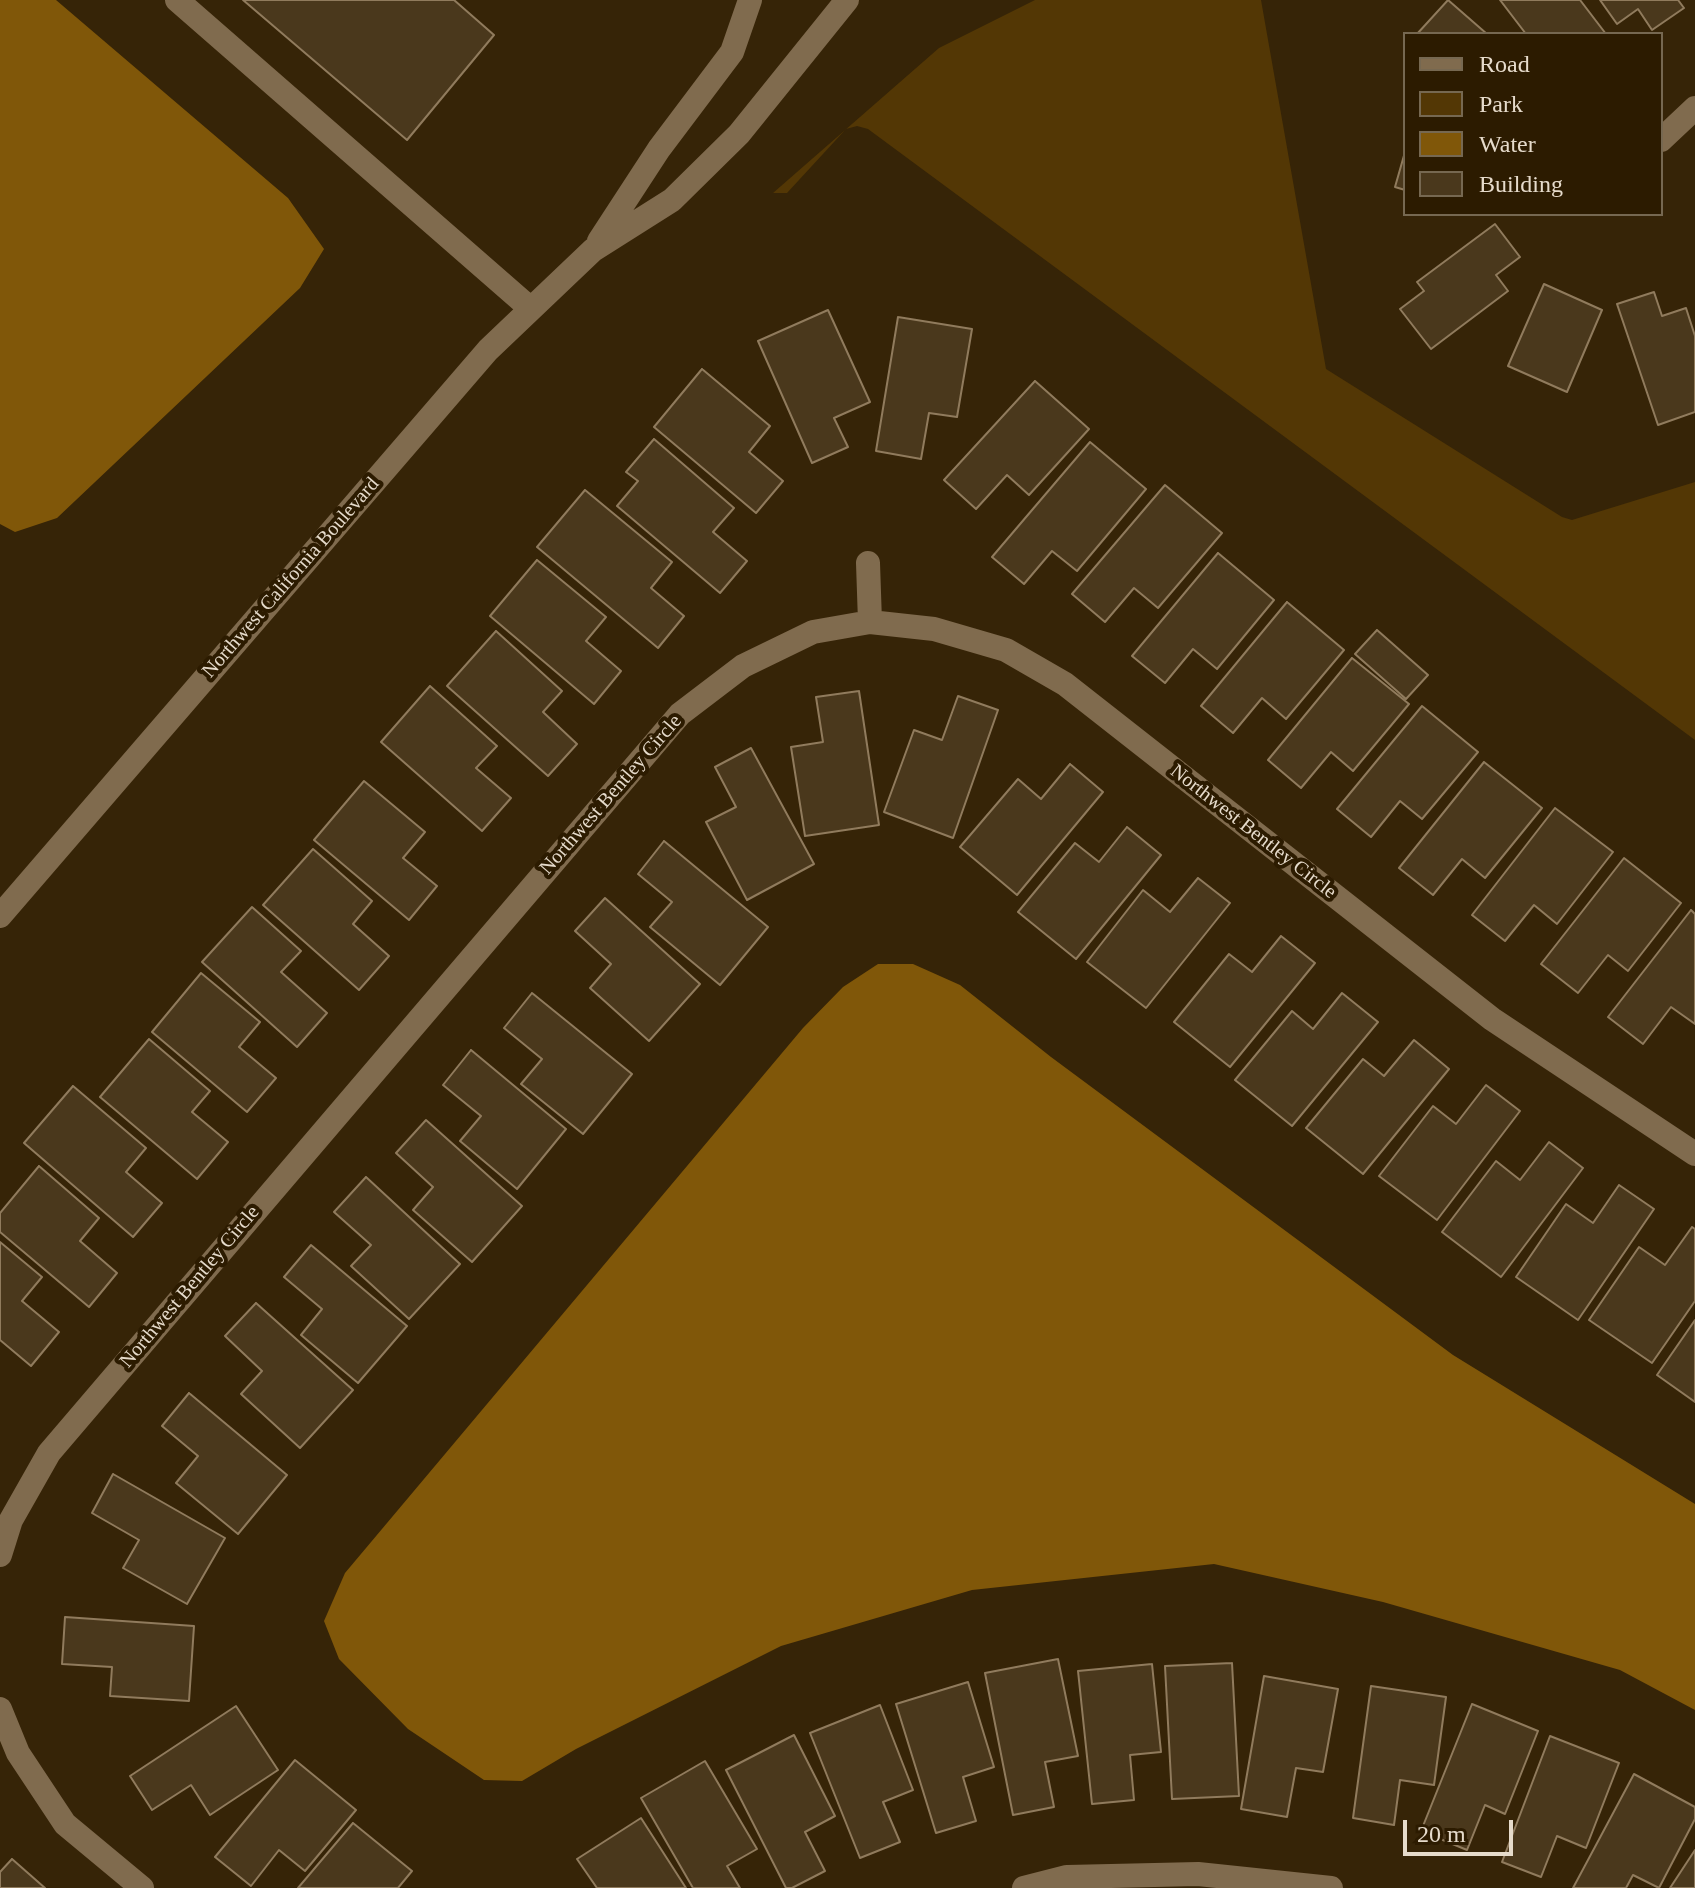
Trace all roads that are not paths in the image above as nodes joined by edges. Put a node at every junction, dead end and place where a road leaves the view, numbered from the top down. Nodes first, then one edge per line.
1 (177, 0) edge
2 (750, 0) edge
3 (826, 0) edge
4 (848, 0) edge
5 (1695, 108) edge
6 (1663, 138) edge
7 (593, 250) junction
8 (531, 309) junction
9 (868, 563) dead end
10 (870, 622) junction
11 (0, 916) edge
12 (1695, 1154) edge
13 (0, 1555) edge
14 (0, 1709) edge
15 (142, 1888) edge
16 (1024, 1888) edge
17 (1331, 1888) edge

1 - 8 street
2 - 7 street, Northwest California Boulevard
3 - 4 street
4 - 7 street, Northwest California Boulevard
5 - 6 street
7 - 8 street, Northwest California Boulevard
8 - 11 street, Northwest California Boulevard
9 - 10 street
10 - 12 street, Northwest Bentley Circle
10 - 13 street, Northwest Bentley Circle
14 - 15 street
16 - 17 street

